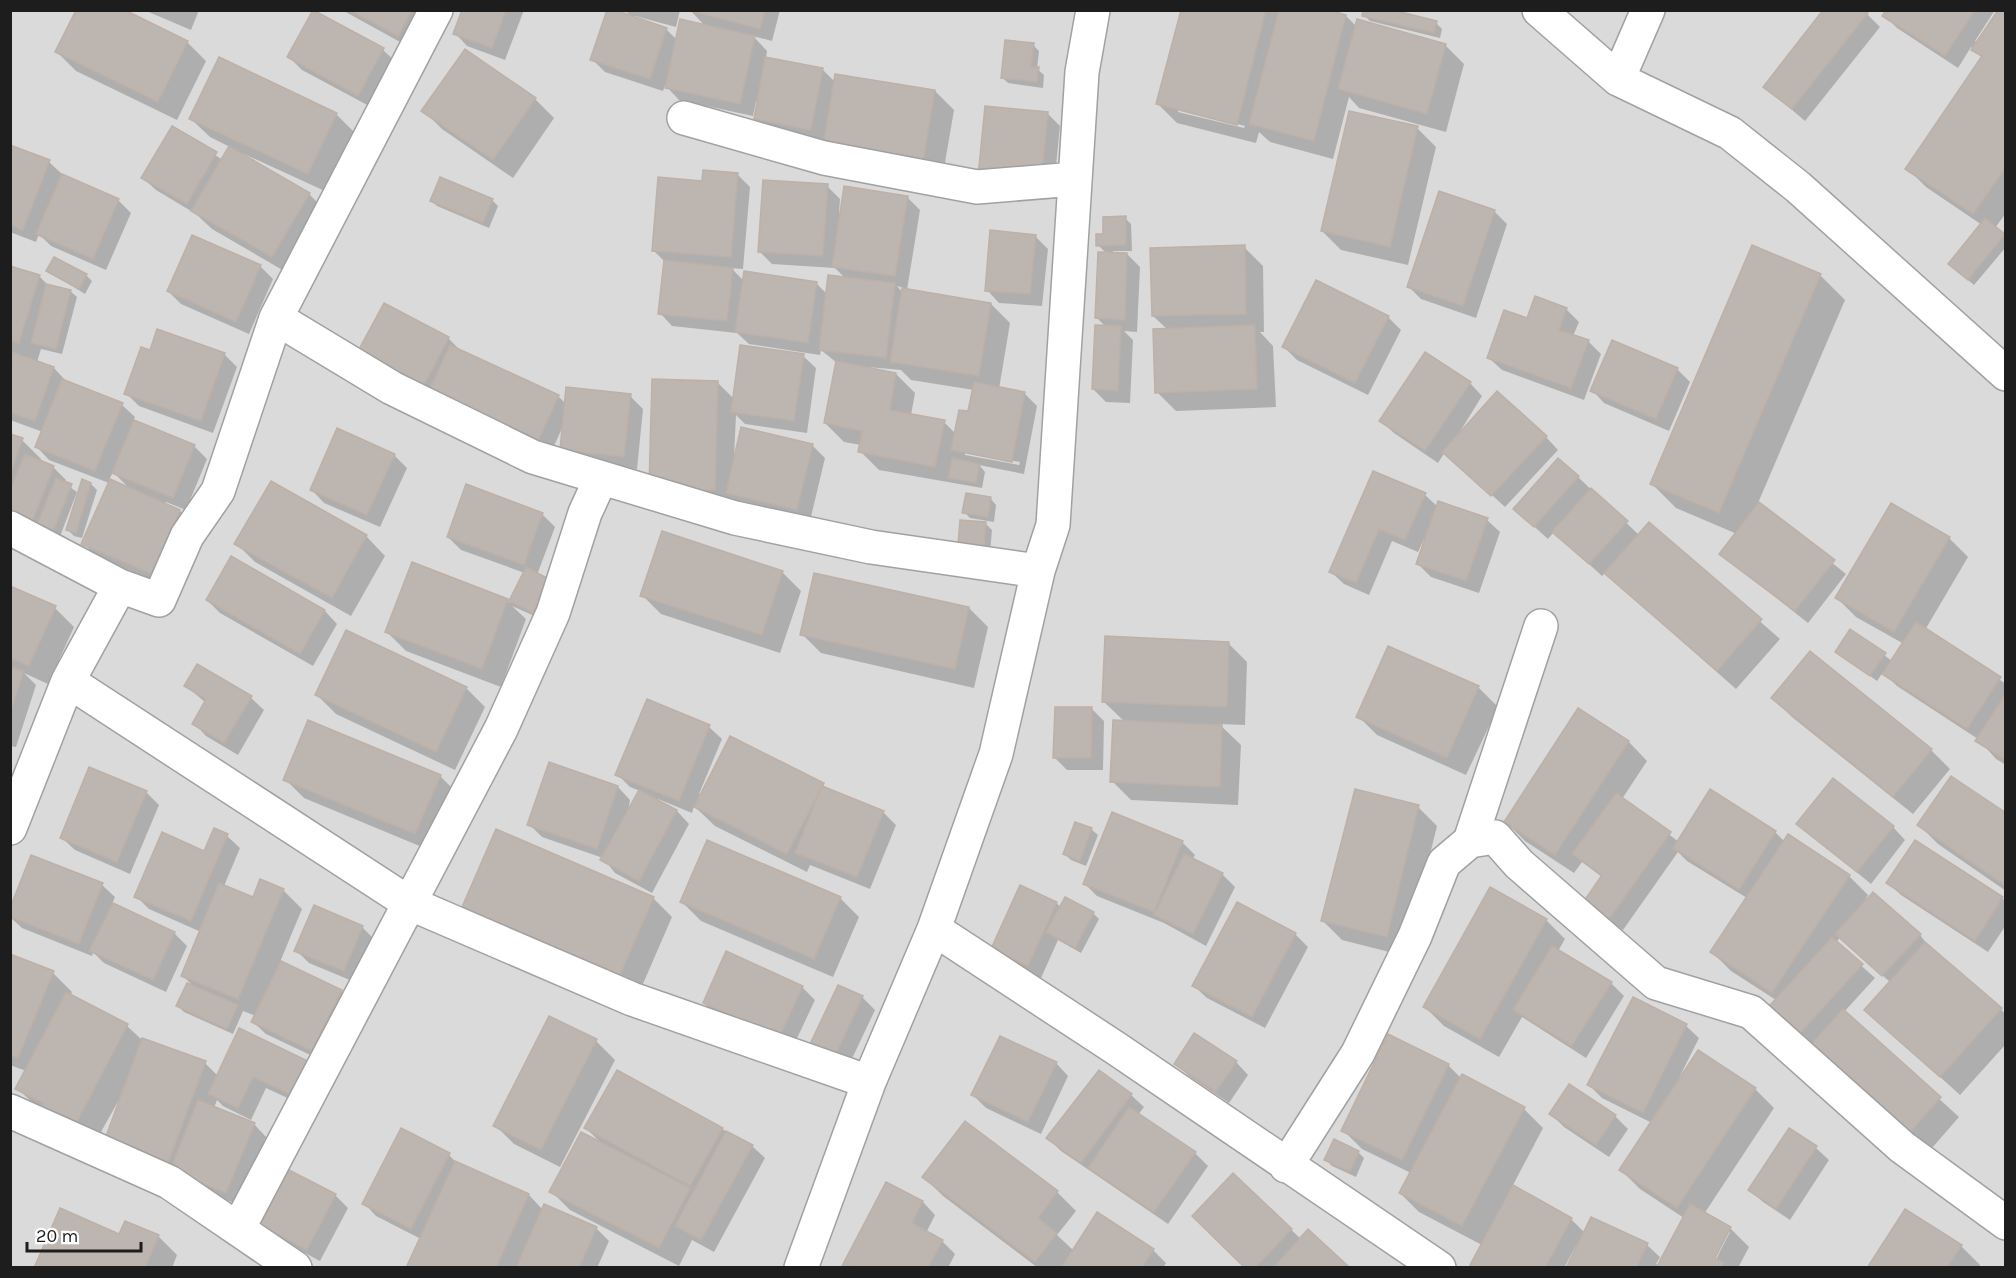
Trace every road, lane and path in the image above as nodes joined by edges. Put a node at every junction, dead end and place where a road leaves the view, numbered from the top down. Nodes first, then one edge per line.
1 (436, 10) edge
2 (1093, 10) edge
3 (1539, 10) edge
4 (1648, 10) edge
5 (1618, 79) junction
6 (684, 118) dead end
7 (1075, 179) junction
8 (276, 318) junction
9 (2006, 374) edge
10 (601, 477) junction
11 (10, 528) edge
12 (1038, 571) junction
13 (120, 586) junction
14 (1541, 626) dead end
15 (68, 681) junction
16 (10, 828) edge
17 (1470, 841) junction
18 (409, 903) junction
19 (934, 929) junction
20 (869, 1082) junction
21 (10, 1111) edge
22 (1286, 1166) junction
23 (2006, 1223) edge
24 (238, 1229) junction
25 (278, 1263) edge
26 (801, 1268) edge
27 (1439, 1268) edge

1 - 8 street
2 - 7 street
3 - 5 street
4 - 5 street
5 - 9 street
6 - 7 street
7 - 12 street
8 - 10 street
8 - 13 street
10 - 12 street
10 - 18 street
11 - 13 street
12 - 19 street
13 - 15 street
14 - 17 street
15 - 16 street
15 - 18 street
17 - 22 street
17 - 23 street
18 - 20 street
18 - 24 street
19 - 20 street
19 - 22 street
20 - 26 street
21 - 24 street
22 - 27 street
24 - 25 street

